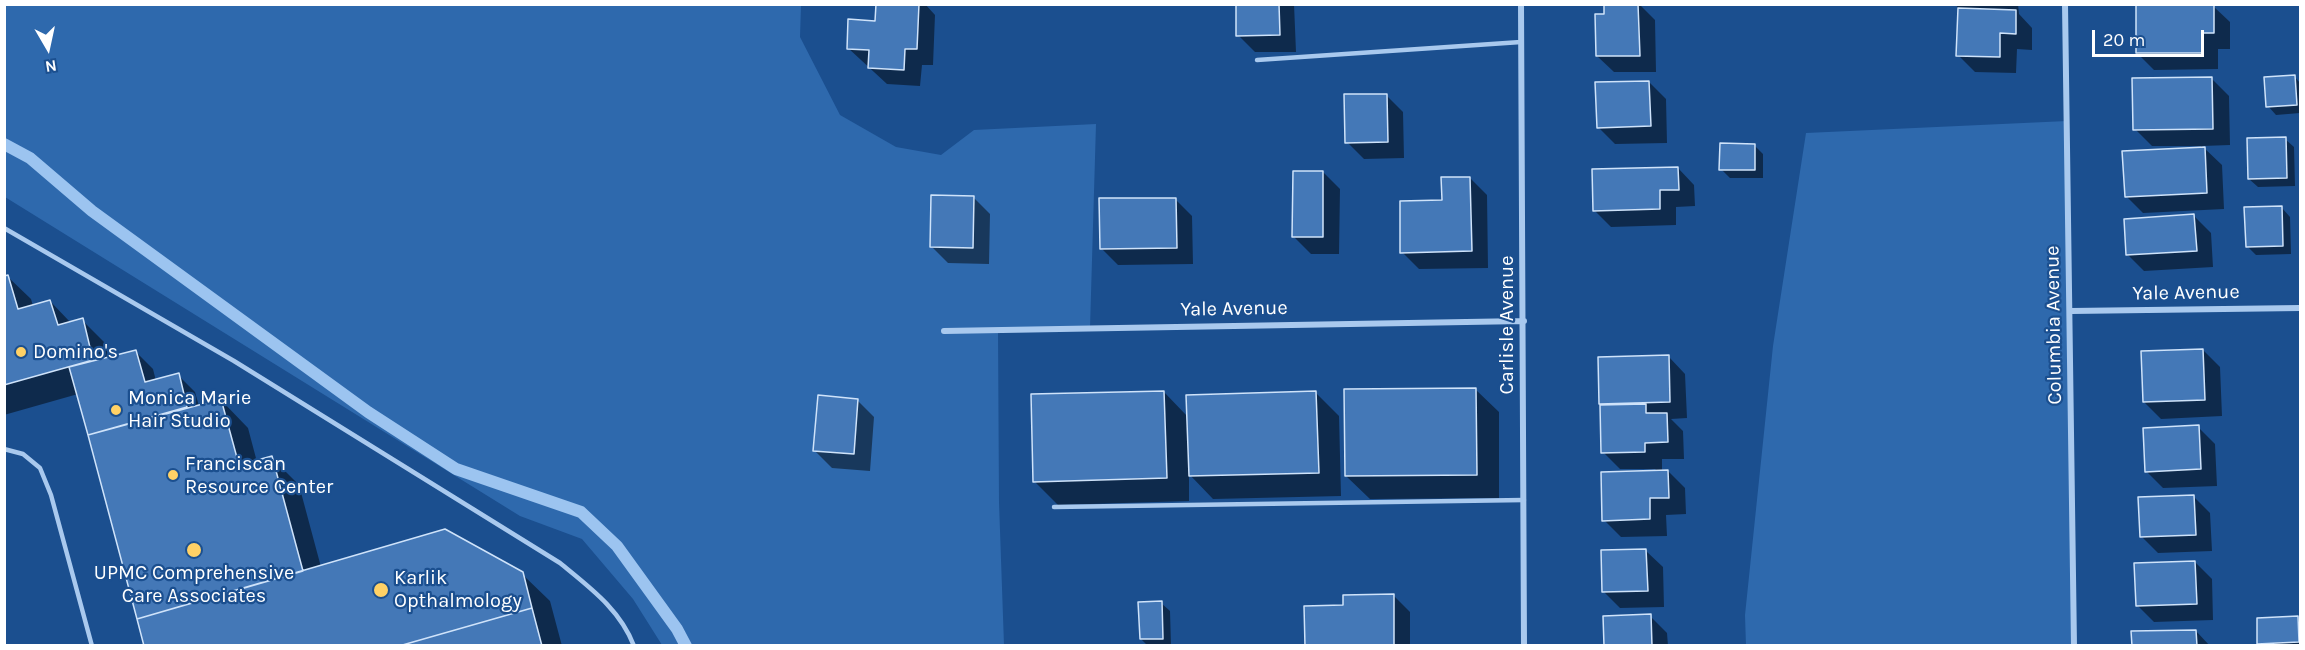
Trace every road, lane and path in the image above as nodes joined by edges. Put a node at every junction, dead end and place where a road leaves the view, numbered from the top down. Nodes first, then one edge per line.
1 (1521, 4) edge
2 (2065, 4) edge
3 (1521, 42) junction
4 (1257, 60) dead end
5 (4, 228) edge
6 (2301, 308) edge
7 (2071, 311) junction
8 (1524, 321) junction
9 (944, 331) dead end
10 (4, 449) edge
11 (1524, 500) junction
12 (1054, 507) dead end
13 (92, 645) edge
14 (634, 645) edge
15 (1524, 645) edge
16 (2074, 645) edge

1 - 3 street, Carlisle Avenue
2 - 7 street, Columbia Avenue
3 - 4 lane
3 - 8 street, Carlisle Avenue
5 - 14 lane
6 - 7 street, Yale Avenue
7 - 16 street, Columbia Avenue
8 - 9 street, Yale Avenue
8 - 11 street, Carlisle Avenue
10 - 13 lane
11 - 12 lane
11 - 15 street, Carlisle Avenue

